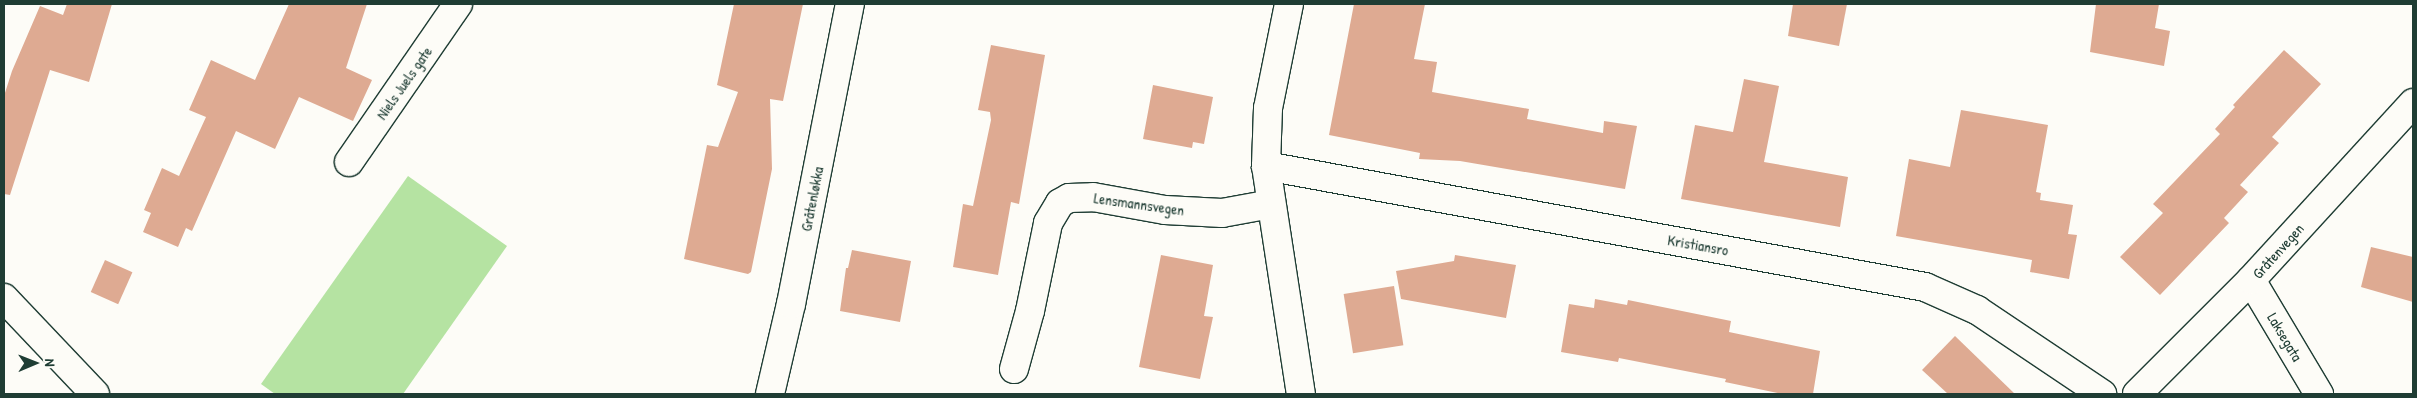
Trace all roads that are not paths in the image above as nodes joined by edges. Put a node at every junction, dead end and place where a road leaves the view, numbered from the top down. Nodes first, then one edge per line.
1 (458, 4) edge
2 (850, 4) edge
3 (1289, 4) edge
4 (2413, 102) edge
5 (349, 162) dead end
6 (1266, 166) junction
7 (1271, 204) junction
8 (2251, 280) junction
9 (4, 298) edge
10 (1014, 369) dead end
11 (94, 394) edge
12 (770, 394) edge
13 (1301, 394) edge
14 (2102, 394) edge
15 (2138, 394) edge
16 (2319, 394) edge

1 - 5 street, Niels Juels gate
2 - 12 street, Gråtenløkka
3 - 6 street
4 - 8 street, Gråtenvegen
6 - 7 street
6 - 14 street, Kristiansro
7 - 10 street, Lensmannsvegen
7 - 13 street
8 - 15 street, Gråtenvegen
8 - 16 street, Laksegata
9 - 11 street

